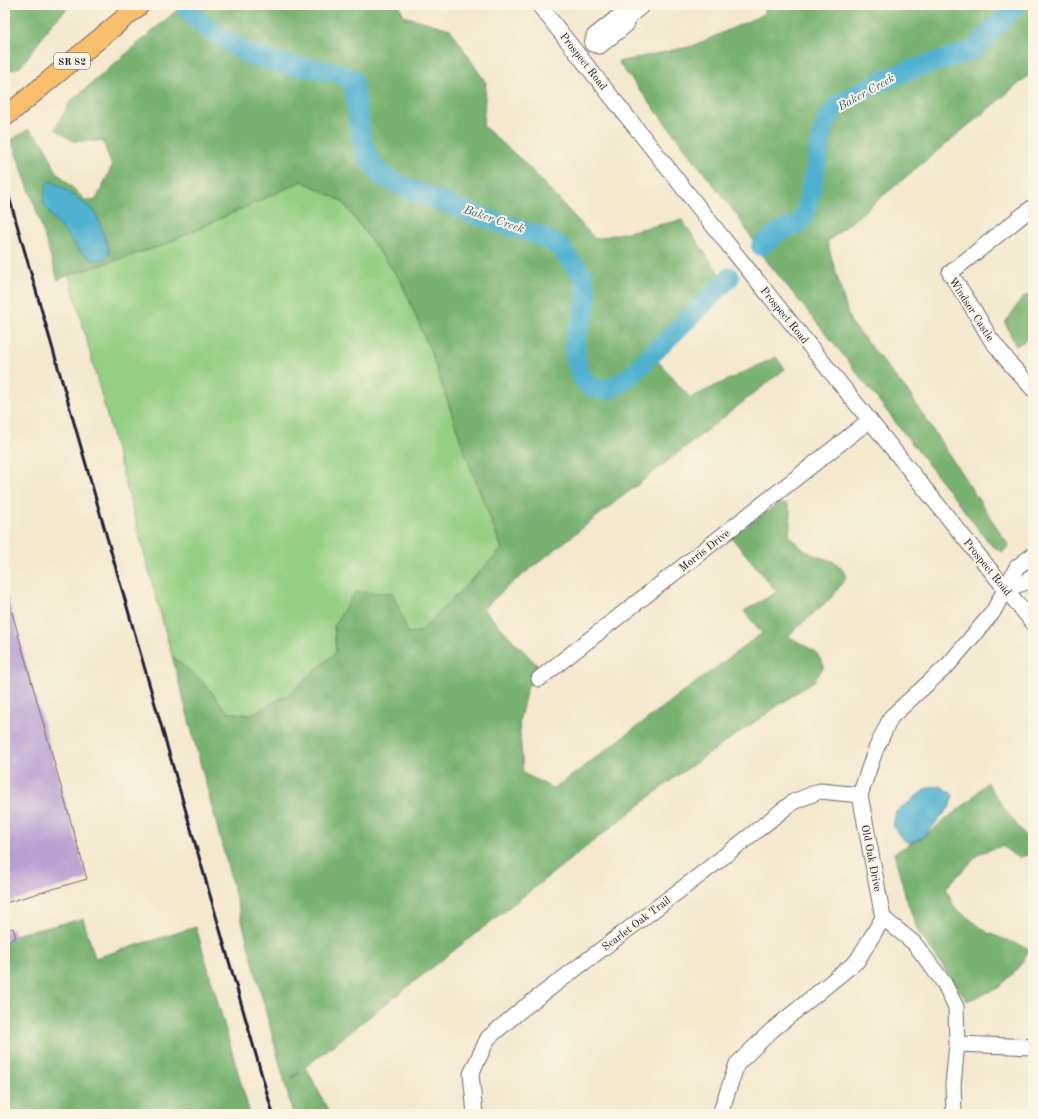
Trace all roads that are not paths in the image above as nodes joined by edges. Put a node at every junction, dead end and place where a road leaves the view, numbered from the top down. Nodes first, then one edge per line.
1 (140, 5) edge
2 (539, 5) edge
3 (643, 5) edge
4 (579, 55) junction
5 (5, 116) edge
6 (1033, 207) edge
7 (1033, 389) edge
8 (870, 420) junction
9 (1033, 555) edge
10 (1033, 575) edge
11 (1006, 589) junction
12 (1033, 623) edge
13 (539, 679) dead end
14 (860, 796) junction
15 (883, 918) junction
16 (957, 1044) junction
17 (1033, 1047) edge
18 (475, 1114) edge
19 (720, 1114) edge
20 (954, 1114) edge

1 - 5 main road, SR 82
2 - 4 street, Prospect Road
3 - 4 street
4 - 8 street, Prospect Road
6 - 7 street, Windsor Castle
8 - 11 street, Prospect Road
8 - 13 street, Morris Drive
9 - 11 street, Old Oak Drive
10 - 11 street
11 - 12 street, Prospect Road
11 - 14 street, Old Oak Drive
14 - 15 street, Old Oak Drive
14 - 18 street, Scarlet Oak Trail
15 - 16 street
15 - 19 street
16 - 17 street
16 - 20 street

